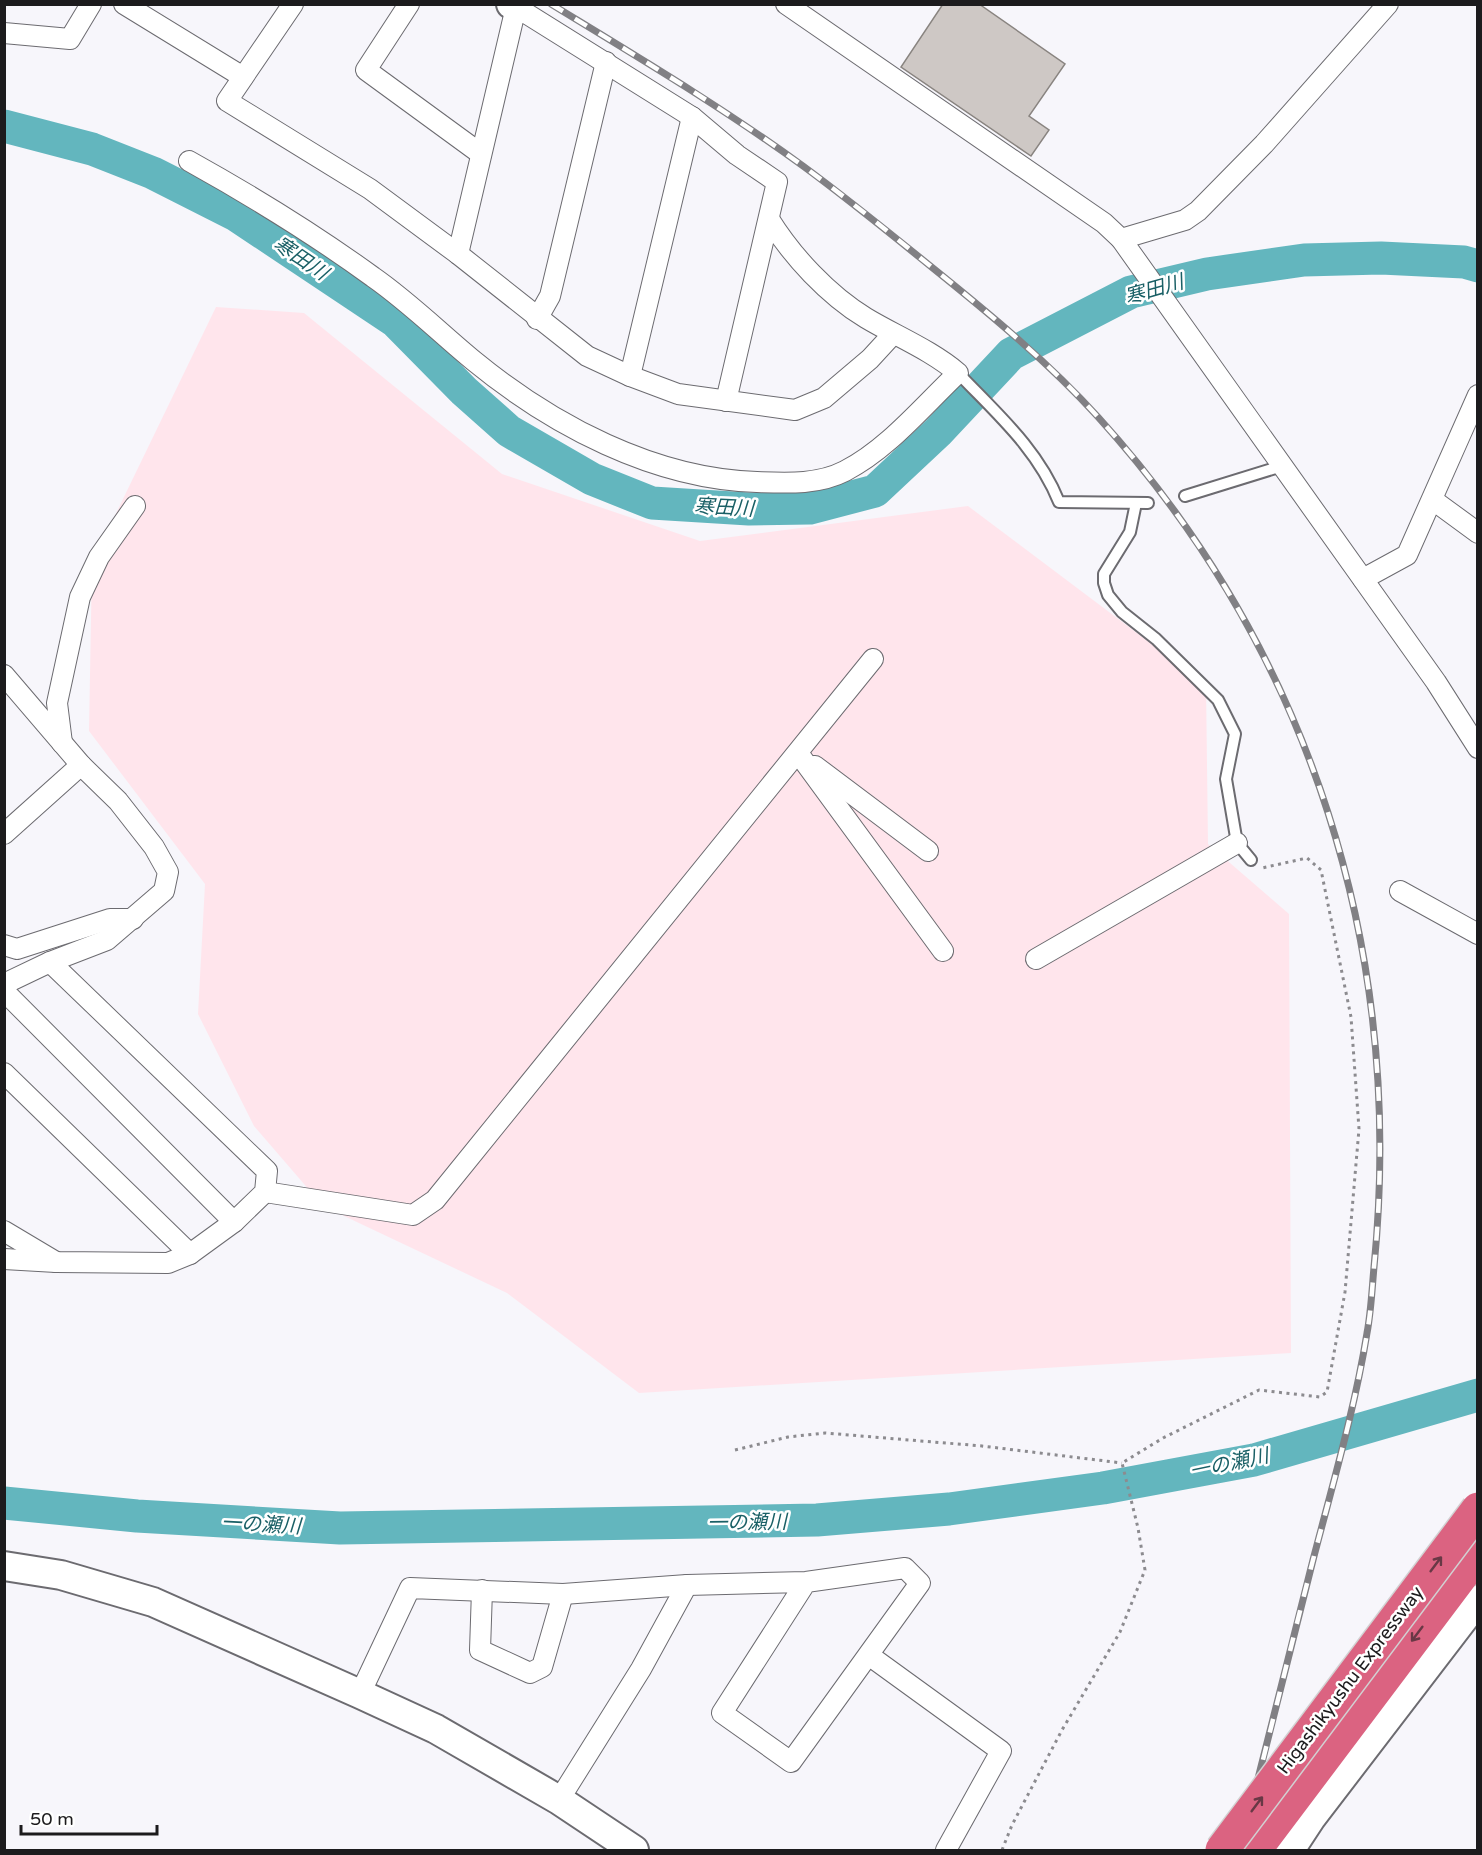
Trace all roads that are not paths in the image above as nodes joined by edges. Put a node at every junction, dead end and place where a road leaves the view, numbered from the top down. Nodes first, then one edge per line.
1 (91, 4) edge
2 (124, 4) edge
3 (293, 4) edge
4 (409, 4) edge
5 (786, 4) edge
6 (1388, 4) edge
7 (513, 6) edge
8 (4, 33) edge
9 (606, 62) junction
10 (243, 77) junction
11 (692, 117) junction
12 (481, 154) junction
13 (189, 161) dead end
14 (769, 219) junction
15 (1124, 243) junction
16 (458, 254) junction
17 (537, 319) junction
18 (893, 334) junction
19 (958, 373) junction
20 (630, 376) junction
21 (1478, 395) edge
22 (726, 400) junction
23 (1282, 466) junction
24 (1185, 496) dead end
25 (1433, 500) junction
26 (135, 506) dead end
27 (1478, 533) edge
28 (1363, 579) junction
29 (873, 659) dead end
30 (4, 675) edge
31 (62, 743) junction
32 (1478, 748) edge
33 (798, 753) junction
34 (81, 765) junction
35 (4, 834) edge
36 (1237, 843) junction
37 (928, 851) dead end
38 (1251, 860) road end
39 (1400, 891) dead end
40 (133, 919) junction
41 (1478, 934) edge
42 (4, 945) edge
43 (943, 951) dead end
44 (1036, 959) dead end
45 (50, 962) junction
46 (4, 984) edge
47 (4, 991) edge
48 (4, 1073) edge
49 (265, 1192) junction
50 (234, 1222) junction
51 (4, 1231) edge
52 (190, 1254) junction
53 (4, 1258) edge
54 (56, 1262) junction
55 (1478, 1509) edge
56 (1478, 1554) edge
57 (4, 1566) edge
58 (806, 1582) junction
59 (687, 1585) junction
60 (482, 1590) junction
61 (563, 1594) junction
62 (1478, 1600) edge
63 (870, 1656) junction
64 (360, 1694) junction
65 (559, 1800) junction
66 (634, 1851) edge
67 (946, 1851) edge
68 (1222, 1851) edge
69 (1255, 1851) edge
70 (1290, 1851) edge

1 - 8 street
2 - 10 street
3 - 10 street
4 - 12 street
5 - 15 street
6 - 15 street
7 - 9 street
7 - 12 street
9 - 11 street
9 - 17 street
10 - 16 street
11 - 14 street
11 - 20 street
12 - 16 street
13 - 19 street
14 - 18 street
14 - 22 street
15 - 23 street
16 - 17 street
17 - 20 street
18 - 19 street
18 - 22 street
19 - 36 lane
20 - 22 street
21 - 25 street
23 - 24 lane
23 - 28 street
25 - 27 street
25 - 28 street
26 - 31 street
28 - 32 street
29 - 33 street
30 - 31 street
31 - 34 street
33 - 37 street
33 - 43 street
33 - 49 street
34 - 35 street
34 - 40 street
36 - 38 lane
36 - 44 street
39 - 41 street
40 - 42 street
40 - 45 street
45 - 46 street
45 - 49 street
47 - 50 street
48 - 52 street
49 - 50 street
50 - 52 street
51 - 54 street
52 - 54 street
53 - 54 street
68 -> 55 highway, Higashikyushu Expressway, bridge
56 -> 69 highway, Higashikyushu Expressway
57 - 64 street
58 - 59 street
58 - 63 street
58 - 63 street
59 - 61 street
59 - 65 street
60 - 61 street
60 - 61 street
60 - 64 street
62 - 70 street
63 - 67 street
64 - 65 street
65 - 66 street

